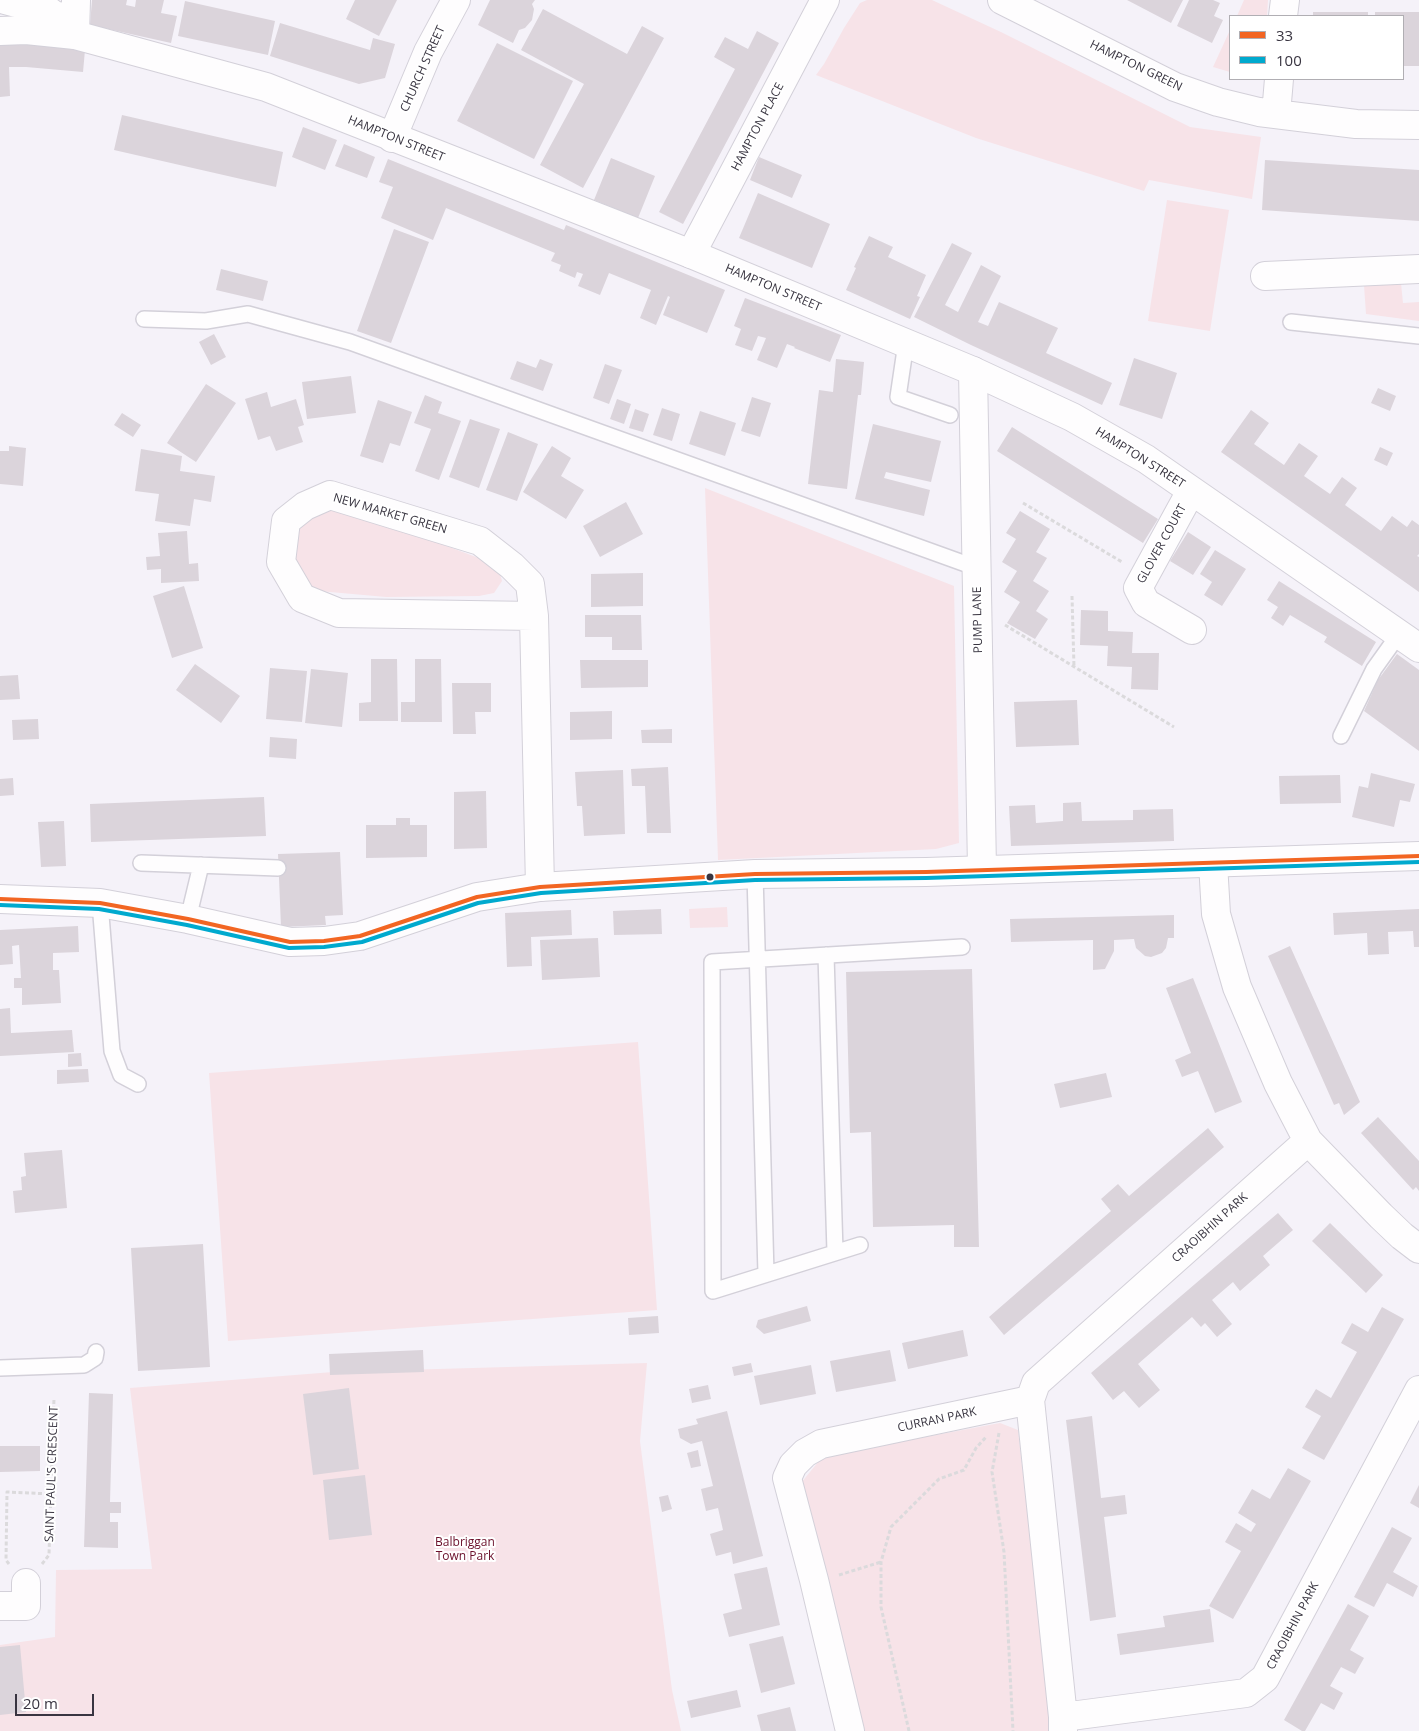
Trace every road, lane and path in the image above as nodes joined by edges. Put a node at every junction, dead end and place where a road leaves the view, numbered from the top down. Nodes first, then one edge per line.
1 (5, 0) edge
2 (76, 0) edge
3 (456, 0) edge
4 (825, 0) edge
5 (1002, 0) edge
6 (1285, 0) edge
7 (1283, 15) edge
8 (0, 23) edge
9 (0, 31) edge
10 (75, 35) junction
11 (1278, 80) edge
12 (1276, 114) junction
13 (1419, 125) edge
14 (392, 138) junction
15 (691, 254) junction
16 (1419, 269) edge
17 (1265, 276) dead end
18 (144, 319) dead end
19 (1291, 322) dead end
20 (1419, 336) edge
21 (906, 344) junction
22 (973, 371) junction
23 (950, 415) dead end
24 (1191, 491) junction
25 (1023, 503) dead end
26 (977, 568) junction
27 (1146, 576) junction
28 (1072, 596) dead end
29 (978, 615) junction
30 (534, 616) junction
31 (1192, 630) dead end
32 (1409, 641) edge
33 (1074, 667) junction
34 (1174, 727) dead end
35 (1341, 736) dead end
36 (1419, 856) edge
37 (142, 863) dead end
38 (1213, 863) junction
39 (201, 865) junction
40 (278, 868) dead end
41 (982, 869) junction
42 (755, 874) junction
43 (540, 886) junction
44 (0, 898) edge
45 (100, 903) junction
46 (188, 919) junction
47 (962, 947) dead end
48 (826, 955) junction
49 (758, 959) junction
50 (138, 1084) dead end
51 (1308, 1141) junction
52 (860, 1244) dead end
53 (1419, 1249) edge
54 (835, 1252) junction
55 (766, 1274) junction
56 (96, 1352) dead end
57 (0, 1368) edge
58 (1419, 1390) edge
59 (54, 1398) dead end
60 (1030, 1400) junction
61 (1001, 1414) junction
62 (51, 1494) junction
63 (881, 1562) junction
64 (814, 1580) junction
65 (26, 1584) junction
66 (0, 1606) edge
67 (1063, 1724) edge
68 (850, 1731) edge
69 (910, 1731) edge
70 (1013, 1731) edge

1 - 8 street
2 - 10 street
3 - 14 street, CHURCH STREET
4 - 15 street, HAMPTON PLACE
5 - 12 street, HAMPTON GREEN
6 - 7 street
9 - 10 street, HAMPTON STREET
10 - 14 street, HAMPTON STREET
11 - 12 street
12 - 13 street, HAMPTON GREEN
14 - 15 street, HAMPTON STREET
15 - 21 street, HAMPTON STREET
16 - 17 street
18 - 26 lane
19 - 20 lane
21 - 22 street, HAMPTON STREET
21 - 23 lane
22 - 24 street, HAMPTON STREET
22 - 26 street, PUMP LANE
24 - 27 street, GLOVER COURT
24 - 32 street, HAMPTON STREET
25 - 27 path
26 - 29 street, PUMP LANE
27 - 31 street, GLOVER COURT
28 - 33 path
29 - 33 path
29 - 41 street, PUMP LANE
30 - 30 street, NEW MARKET GREEN
30 - 43 street, NEW MARKET GREEN
32 - 35 lane
33 - 34 path
36 - 38 street
37 - 39 lane
38 - 41 street
38 - 51 street
39 - 40 lane
39 - 46 lane
41 - 42 street
42 - 43 street
42 - 49 lane
43 - 46 street
44 - 45 street
45 - 46 street
45 - 50 lane
47 - 48 lane
48 - 49 lane
48 - 54 lane
49 - 55 lane
49 - 55 lane
51 - 53 street
51 - 60 street, CRAOIBHIN PARK
52 - 54 lane
54 - 55 lane
56 - 57 lane
58 - 67 street, CRAOIBHIN PARK
59 - 62 path, SAINT PAUL'S CRESCENT
60 - 61 street, CURRAN PARK
60 - 67 street
61 - 63 path
61 - 64 street, CURRAN PARK
61 - 70 path
62 - 65 path, SAINT PAUL'S CRESCENT
62 - 65 path
63 - 64 path
63 - 69 path
64 - 68 street, CURRAN PARK
65 - 66 street

